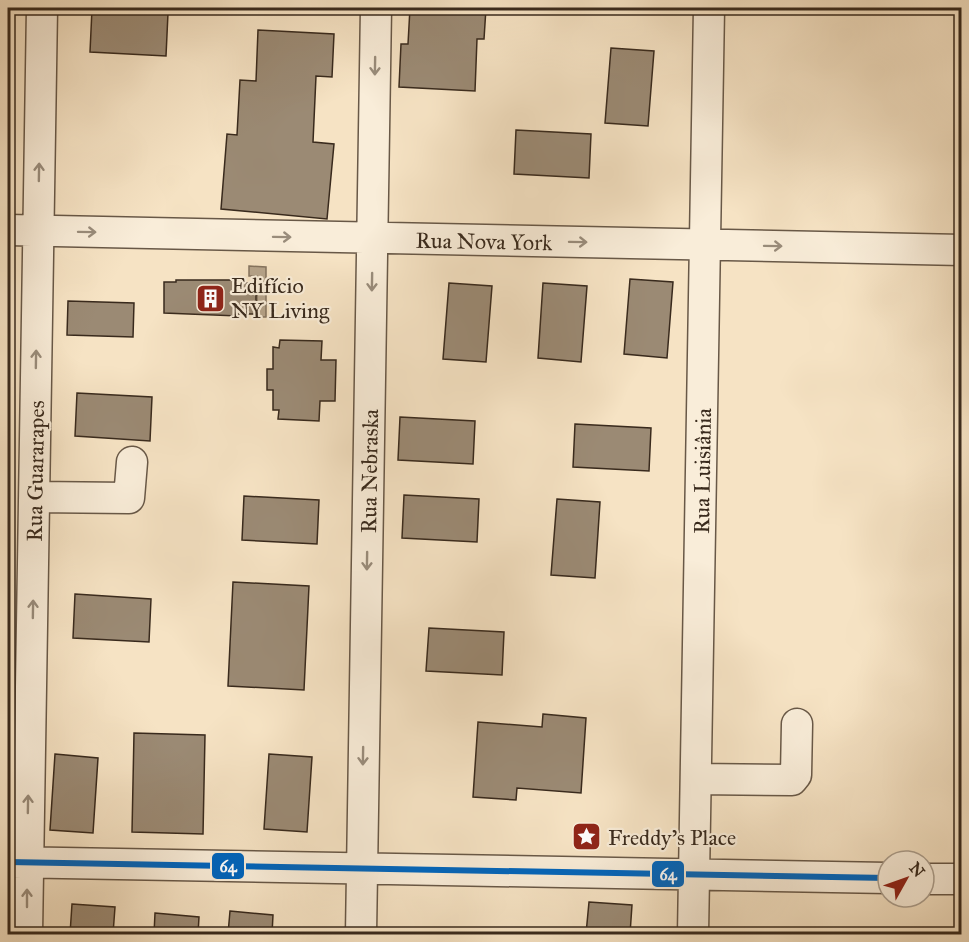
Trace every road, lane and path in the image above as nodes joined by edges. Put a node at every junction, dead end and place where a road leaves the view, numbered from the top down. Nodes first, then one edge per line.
1 (42, 8) edge
2 (376, 8) edge
3 (709, 8) edge
4 (8, 230) edge
5 (38, 231) junction
6 (372, 239) junction
7 (706, 245) junction
8 (962, 250) edge
9 (132, 462) dead end
10 (35, 496) junction
11 (797, 724) dead end
12 (696, 779) junction
13 (17, 862) edge
14 (361, 869) junction
15 (694, 875) junction
16 (876, 878) edge
17 (936, 879) edge
18 (962, 879) edge
19 (27, 934) edge
20 (361, 934) edge
21 (693, 934) edge

5 -> 1 street, Rua Guararapes
2 -> 6 street, Rua Nebraska
3 - 7 street, Rua Luisiânia
4 - 5 street, Rua Nova York
5 -> 6 street, Rua Nova York
10 -> 5 street, Rua Guararapes
6 -> 7 street, Rua Nova York
6 -> 14 street, Rua Nebraska
7 -> 8 street, Rua Nova York
7 - 12 street, Rua Luisiânia
9 - 10 street
13 -> 10 street, Rua Guararapes
11 - 12 street
12 - 15 street, Rua Luisiânia
13 - 14 street
19 -> 13 street, Rua Guararapes
14 - 15 street
14 - 20 street, Rua Nebraska
15 - 16 street
15 - 21 street, Rua Luisiânia
17 - 18 street

